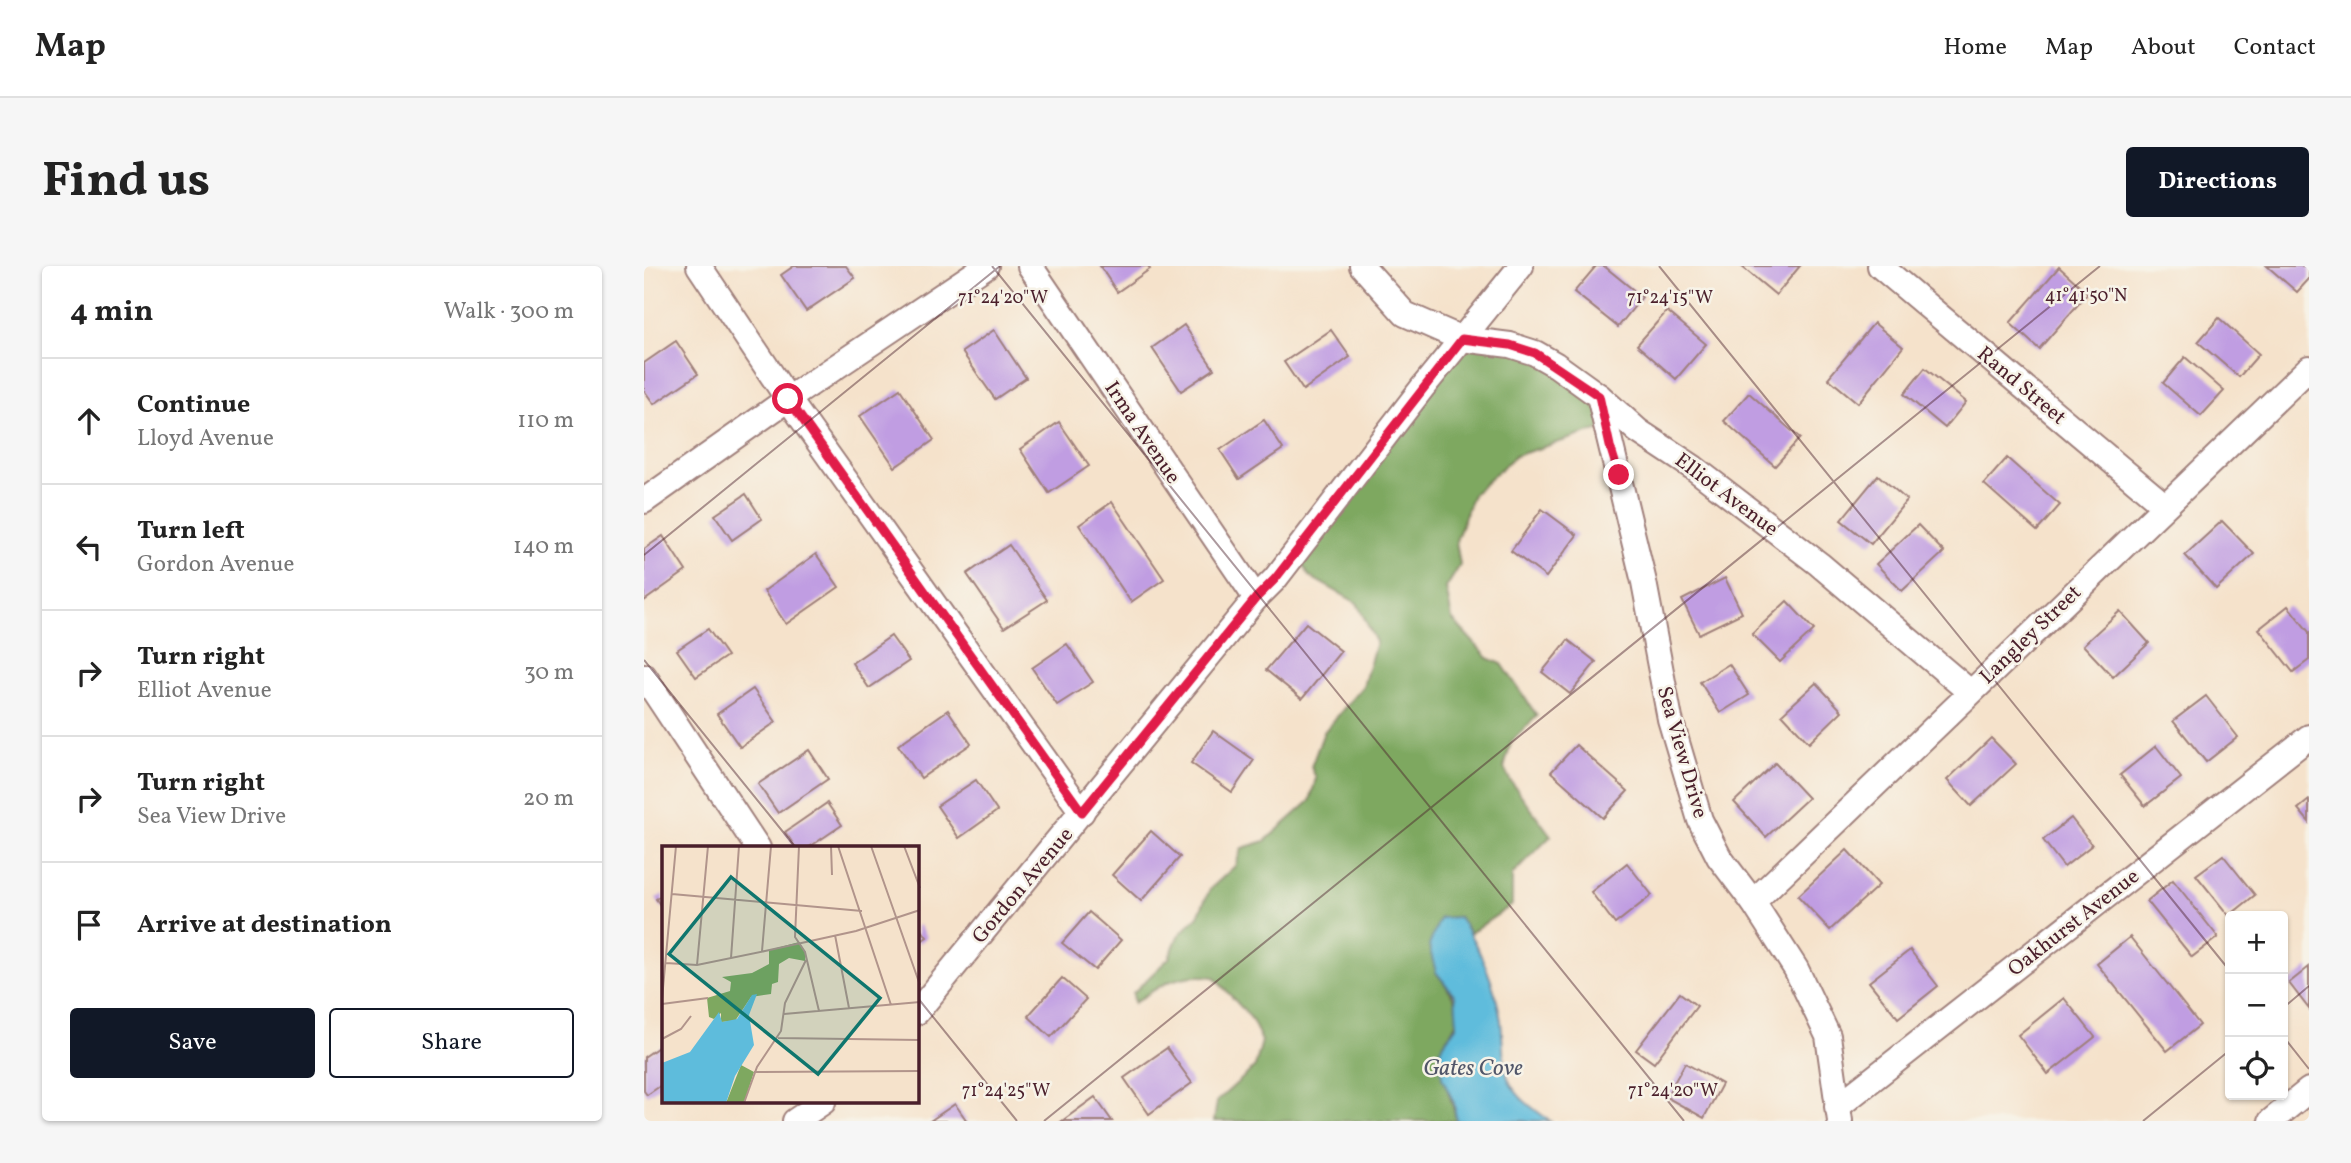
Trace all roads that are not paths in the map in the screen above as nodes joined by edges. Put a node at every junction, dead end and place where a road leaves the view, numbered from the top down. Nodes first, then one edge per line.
1 (699, 266) edge
2 (986, 266) edge
3 (1030, 266) edge
4 (1362, 266) edge
5 (1521, 266) edge
6 (1880, 266) edge
7 (1462, 339) junction
8 (2309, 368) edge
9 (1599, 396) junction
10 (788, 399) junction
11 (644, 501) edge
12 (2164, 505) junction
13 (1256, 598) junction
14 (644, 676) edge
15 (1970, 692) junction
16 (2309, 737) edge
17 (1082, 812) junction
18 (757, 846) edge
19 (1753, 902) junction
20 (919, 1010) edge
21 (2309, 1090) edge
22 (821, 1104) edge
23 (1838, 1114) edge
24 (795, 1121) edge
25 (2271, 1121) edge

1 - 10 street
2 - 10 street
3 - 13 street, Irma Avenue
4 - 7 street, Elliot Avenue
5 - 7 street, Gordon Avenue
6 - 12 street, Rand Street
7 - 9 street, Elliot Avenue
7 - 13 street, Gordon Avenue
8 - 12 street, Langley Street
9 - 15 street, Elliot Avenue
9 - 19 street, Sea View Drive
10 - 11 street
10 - 17 street
12 - 15 street, Langley Street
13 - 17 street, Gordon Avenue
14 - 18 street
15 - 19 street, Langley Street
16 - 23 street, Oakhurst Avenue
17 - 20 street, Gordon Avenue
19 - 23 street, Sea View Drive
21 - 25 street
22 - 24 street

